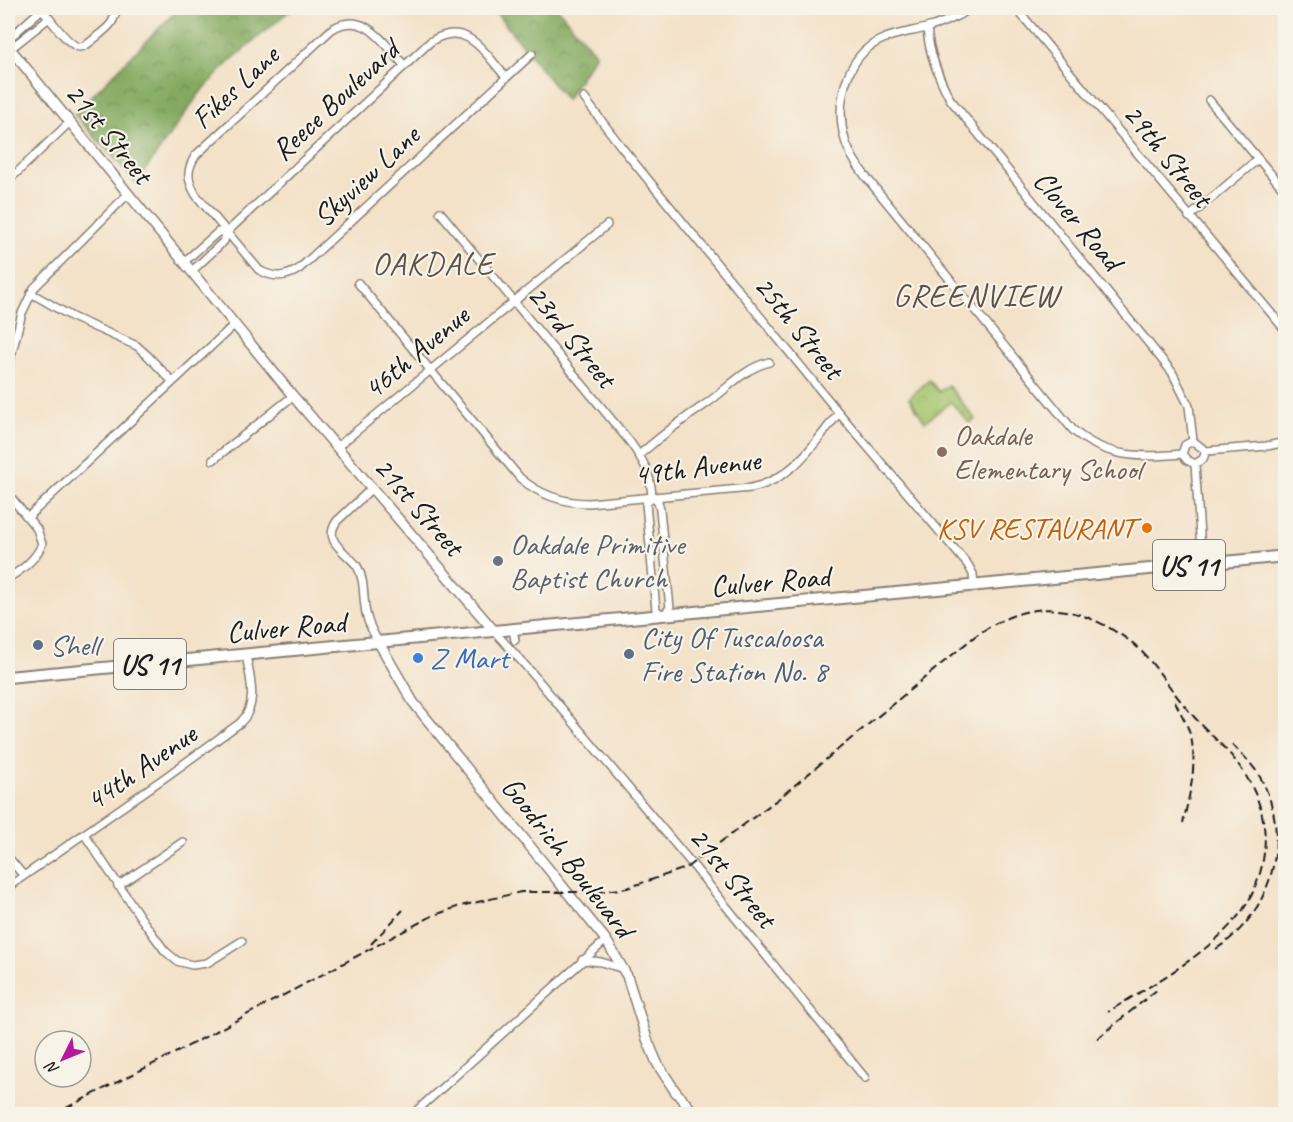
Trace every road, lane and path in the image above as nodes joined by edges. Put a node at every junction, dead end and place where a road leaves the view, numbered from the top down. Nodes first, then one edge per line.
1 (42, 8) edge
2 (116, 8) edge
3 (972, 8) edge
4 (1016, 8) edge
5 (50, 18) junction
6 (927, 28) junction
7 (8, 46) edge
8 (532, 54) dead end
9 (405, 66) junction
10 (506, 77) junction
11 (584, 98) dead end
12 (1209, 100) dead end
13 (70, 122) junction
14 (1258, 159) junction
15 (8, 181) edge
16 (1286, 192) edge
17 (128, 194) junction
18 (440, 212) dead end
19 (1189, 217) junction
20 (607, 225) dead end
21 (227, 232) junction
22 (184, 262) junction
23 (192, 271) junction
24 (358, 283) dead end
25 (31, 293) junction
26 (513, 300) junction
27 (235, 324) junction
28 (1286, 331) edge
29 (768, 362) dead end
30 (8, 368) edge
31 (431, 370) junction
32 (172, 381) junction
33 (293, 396) junction
34 (839, 413) junction
35 (1193, 441) junction
36 (1286, 442) edge
37 (337, 447) junction
38 (1206, 451) junction
39 (1182, 454) junction
40 (639, 455) junction
41 (213, 460) dead end
42 (1195, 464) junction
43 (372, 488) junction
44 (8, 494) edge
45 (652, 496) junction
46 (28, 517) junction
47 (1286, 556) edge
48 (1202, 564) junction
49 (8, 578) edge
50 (974, 586) junction
51 (663, 615) junction
52 (495, 632) junction
53 (378, 643) junction
54 (246, 655) junction
55 (8, 677) edge
56 (84, 834) junction
57 (183, 842) dead end
58 (8, 857) edge
59 (23, 875) junction
60 (118, 886) junction
61 (8, 887) edge
62 (606, 940) junction
63 (242, 941) dead end
64 (582, 960) junction
65 (624, 969) junction
66 (865, 1078) dead end
67 (413, 1114) edge
68 (695, 1114) edge

1 - 5 street
1 - 7 street
2 - 5 street
3 - 6 street
4 - 19 street, 29th Street
5 - 7 street
6 - 35 street, Clover Road
6 - 39 street
7 - 13 street, 21st Street
8 - 10 street, Skyview Lane
9 - 10 street, Reece Boulevard
9 - 21 street, Reece Boulevard
9 - 21 street, Fikes Lane
10 - 21 street, Skyview Lane
11 - 34 street, 25th Street
12 - 14 street
13 - 15 street
13 - 17 street, 21st Street
14 - 16 street
14 - 19 street
17 - 22 street, 21st Street
17 - 25 street
18 - 26 street, 23rd Street
19 - 28 street, 29th Street
20 - 26 street, 46th Avenue
21 - 22 street, Reece Boulevard
21 - 23 street, Reece Boulevard
22 - 23 street, 21st Street
23 - 27 street, 21st Street
24 - 31 street, 49th Avenue
25 - 30 street
25 - 32 street
26 - 31 street, 46th Avenue
26 - 40 street, 23rd Street
27 - 32 street
27 - 33 street, 21st Street
29 - 40 street
31 - 37 street, 46th Avenue
31 - 45 street, 49th Avenue
32 - 46 street
33 - 37 street, 21st Street
33 - 41 street
34 - 45 street, 49th Avenue
34 - 50 street, 25th Street
35 - 38 street
35 - 39 street
36 - 38 street
37 - 43 street, 21st Street
38 - 42 street
39 - 42 street
40 - 45 street, 23rd Street
42 - 48 street
43 - 52 street, 21st Street
43 - 53 street
44 - 46 street
45 - 51 street, 23rd Street
45 - 51 street, 23rd Street
46 - 49 street
47 - 48 main road, Culver Road / US 11
48 - 50 main road, Culver Road / US 11
50 - 51 main road, Culver Road / US 11
51 - 52 main road, Culver Road / US 11
52 - 53 main road, Culver Road / US 11
52 - 66 street, 21st Street
53 - 54 main road, Culver Road / US 11
53 - 62 street, Goodrich Boulevard
54 - 55 main road, Culver Road / US 11
54 - 56 street, 44th Avenue
56 - 59 street, 44th Avenue
56 - 60 street
57 - 60 street
58 - 59 street
59 - 61 street, 44th Avenue
60 - 63 street
62 - 64 street
62 - 65 street, Goodrich Boulevard
64 - 65 street
64 - 67 street
65 - 68 street, Goodrich Boulevard

